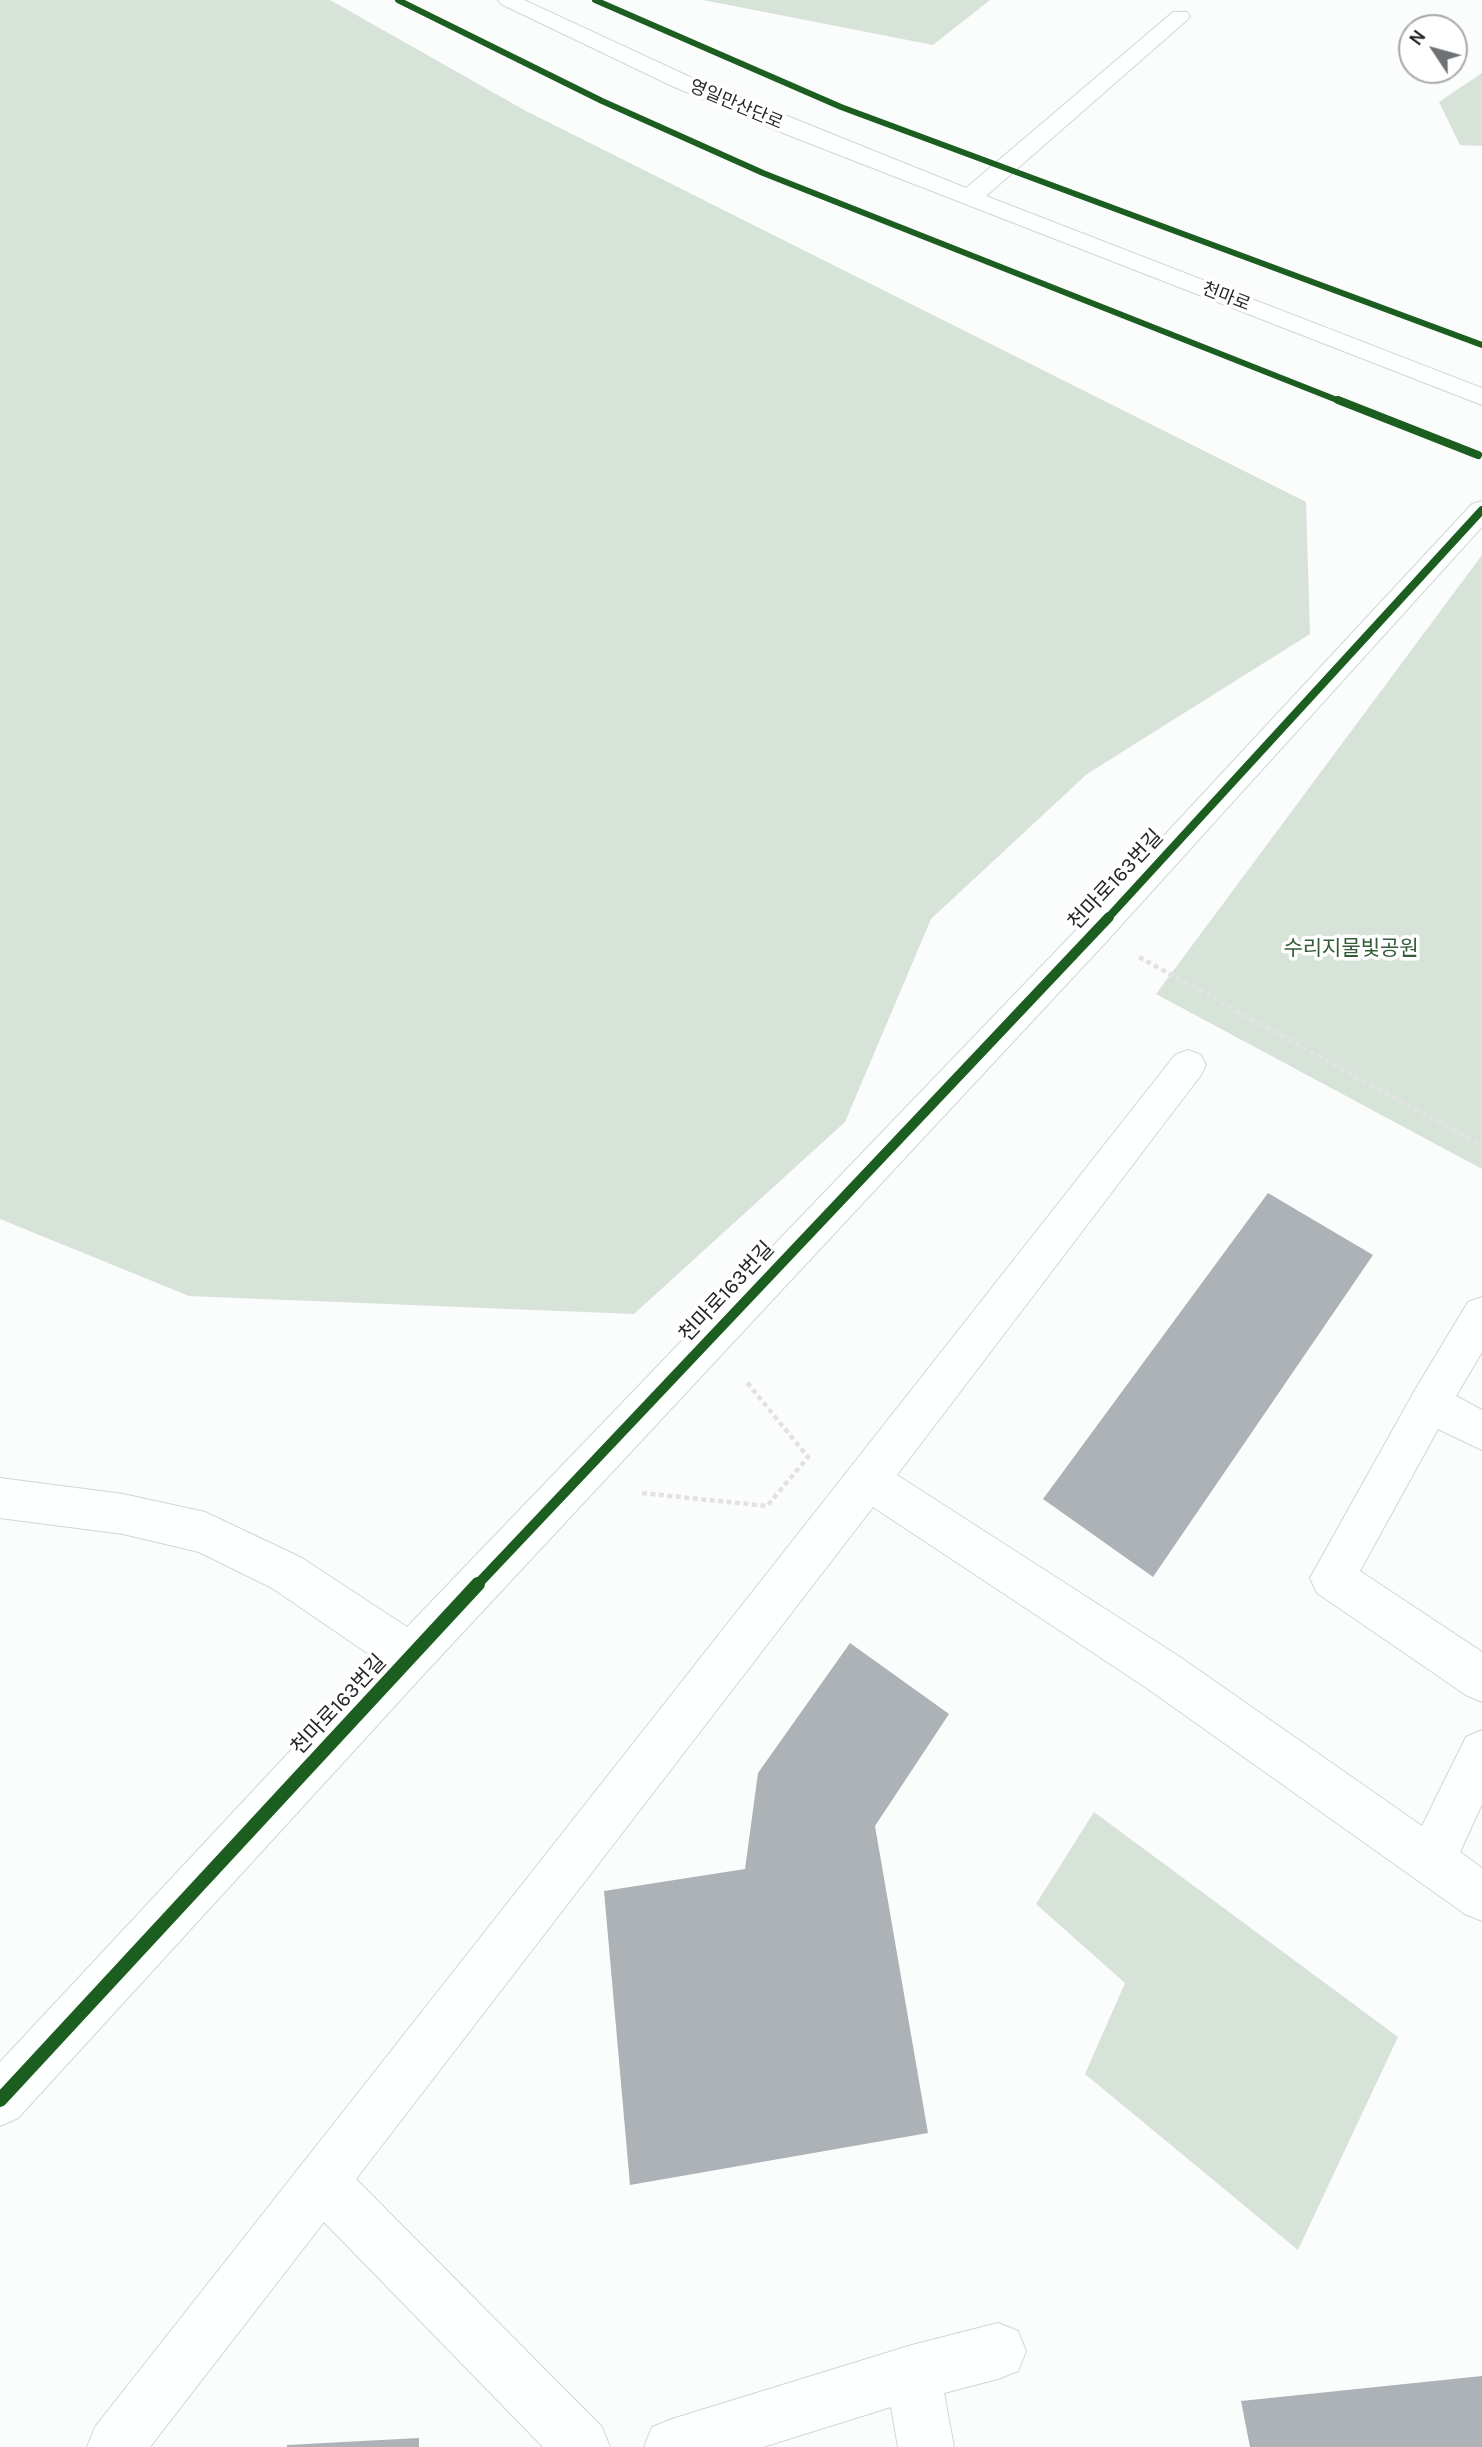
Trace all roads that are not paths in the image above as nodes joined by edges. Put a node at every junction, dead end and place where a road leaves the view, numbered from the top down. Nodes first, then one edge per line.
1 (508, 0) edge
2 (1180, 16) dead end
3 (969, 198) junction
4 (1482, 397) edge
5 (1482, 510) edge
6 (1188, 1065) dead end
7 (1482, 1315) edge
8 (1430, 1404) junction
9 (1482, 1432) edge
10 (868, 1480) junction
11 (0, 1498) edge
12 (410, 1656) junction
13 (1482, 1679) edge
14 (1482, 1753) edge
15 (1431, 1860) junction
16 (1482, 1897) edge
17 (0, 2100) edge
18 (321, 2181) junction
19 (998, 2351) dead end
20 (912, 2373) junction
21 (115, 2447) edge
22 (582, 2447) edge
23 (672, 2447) edge
24 (926, 2447) edge

1 - 3 street, 영일만산단로
2 - 3 street
3 - 4 street, 천마로
5 - 12 street, 천마로163번길
6 - 10 street
7 - 8 street
8 - 9 street
8 - 13 street
10 - 15 street
10 - 18 street
11 - 12 street
12 - 17 street, 천마로163번길
14 - 15 street
15 - 16 street
18 - 21 street
18 - 22 street
19 - 20 street
20 - 23 street
20 - 24 street

